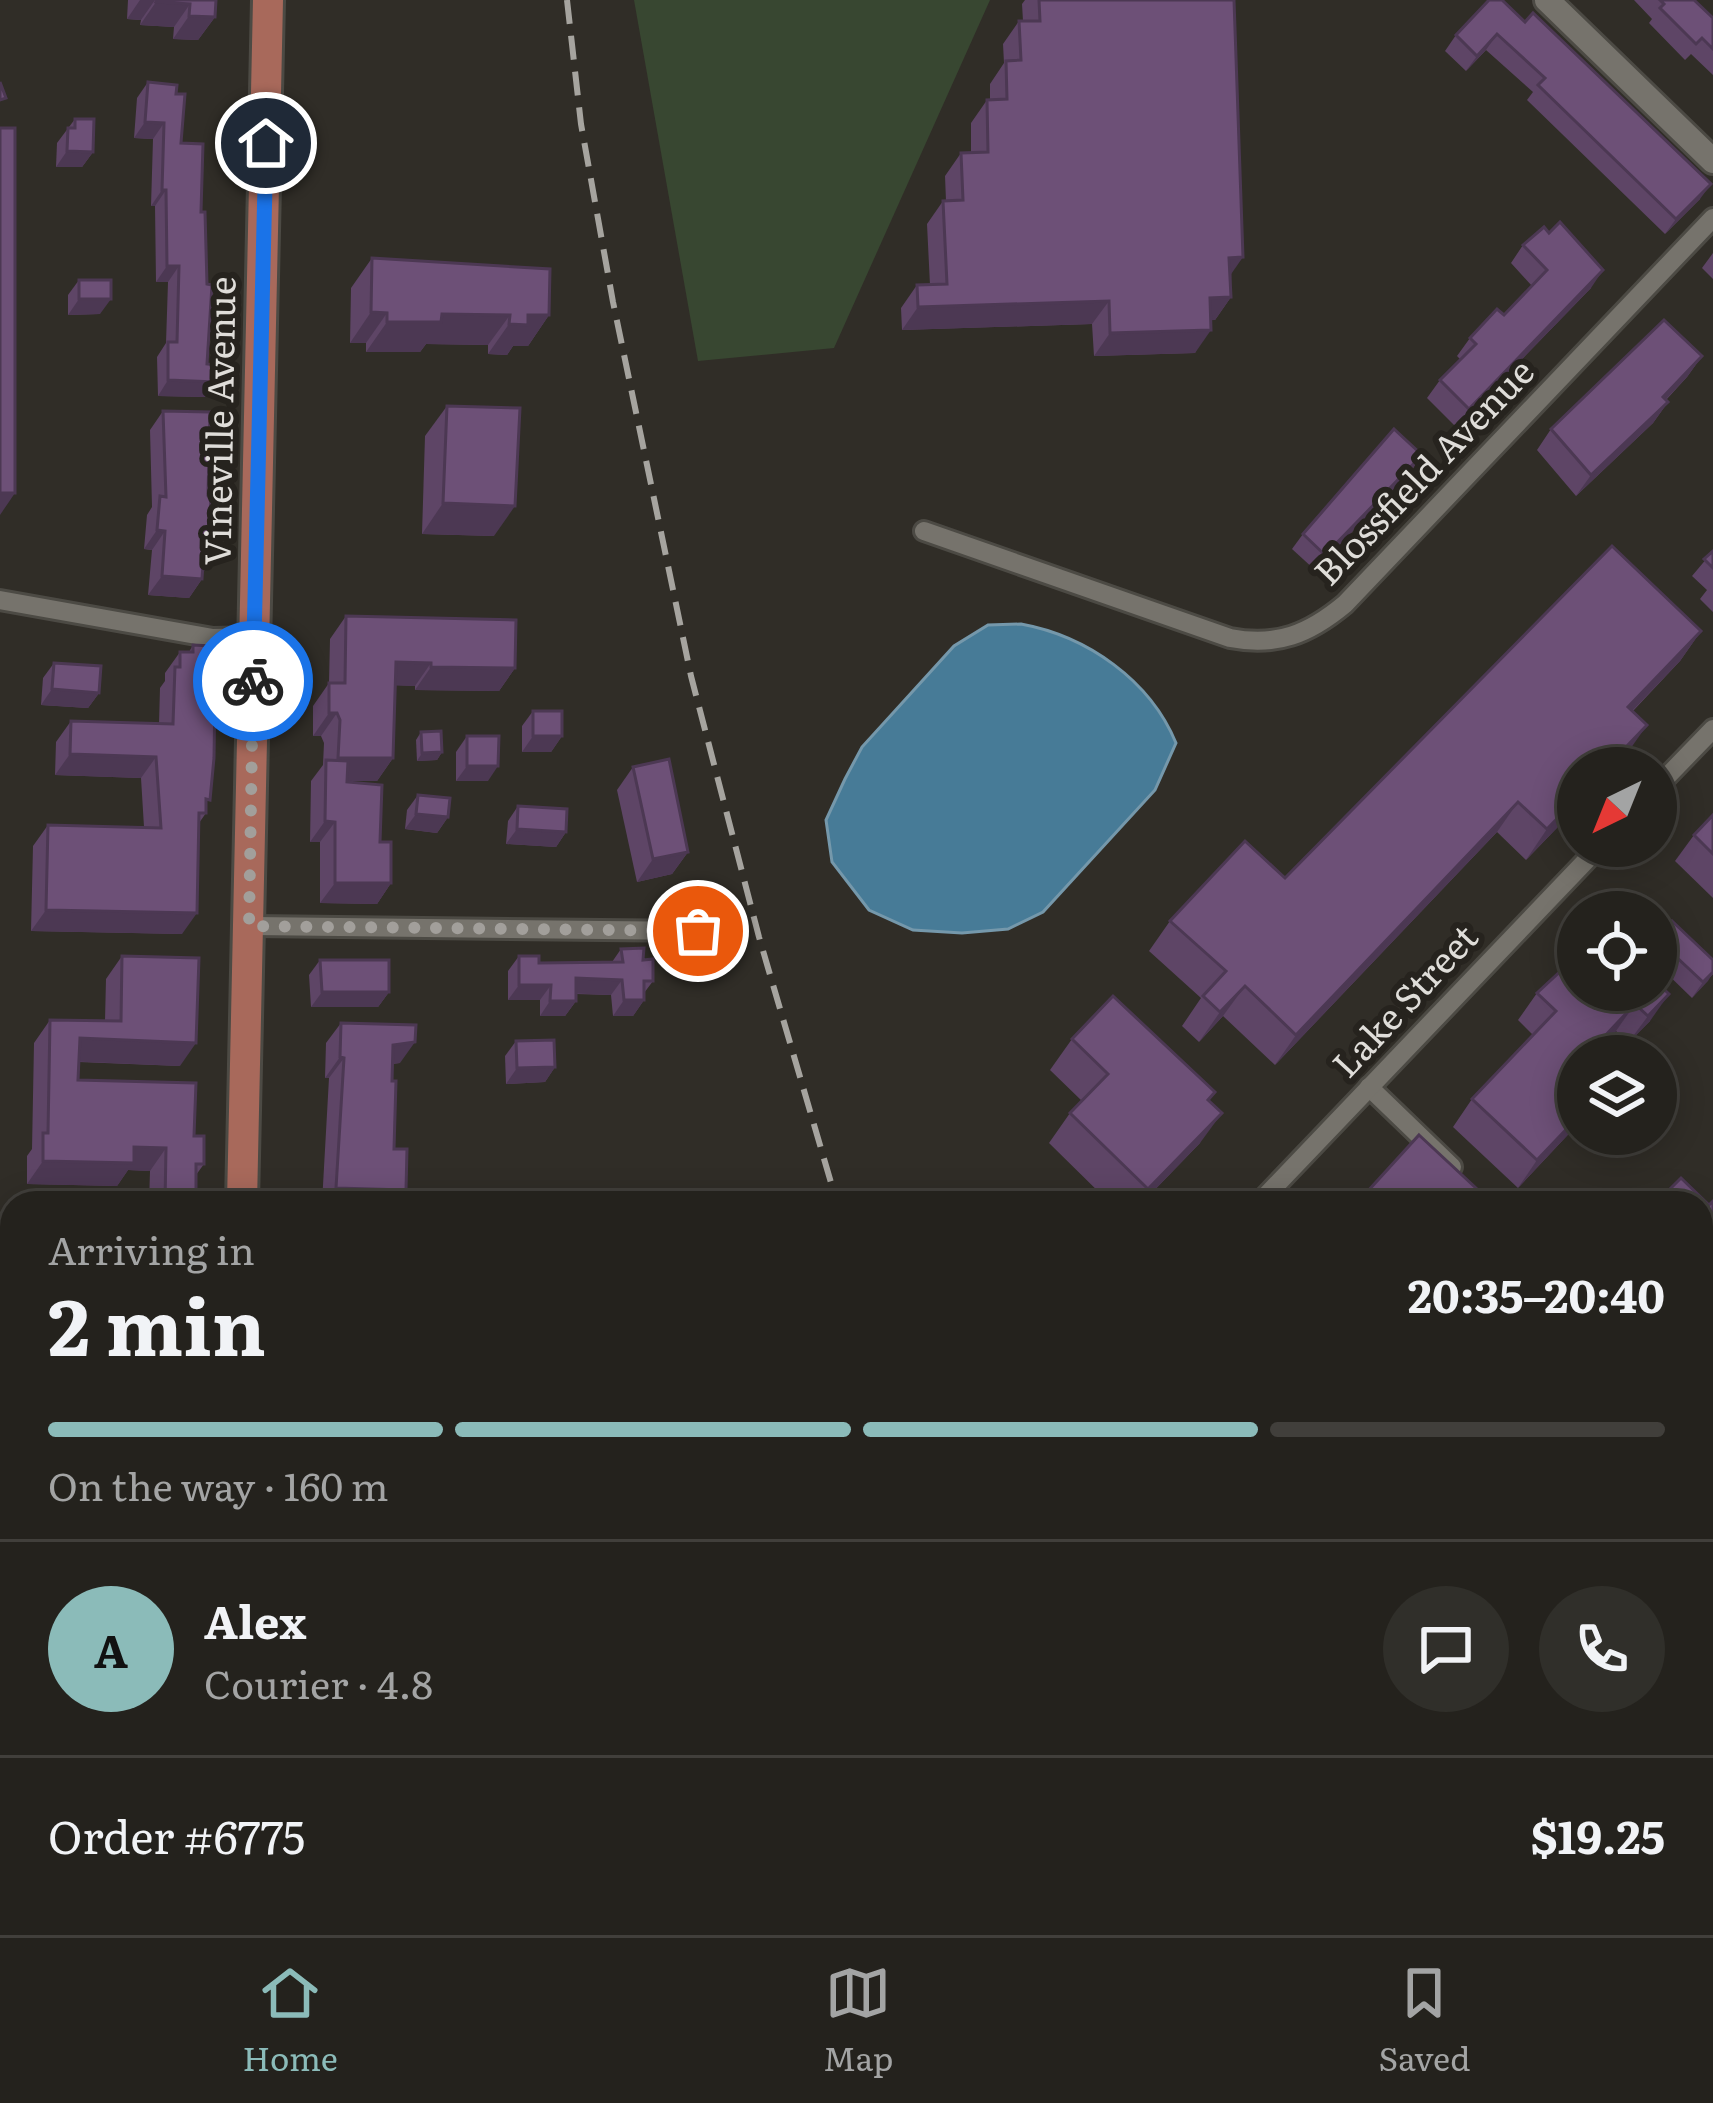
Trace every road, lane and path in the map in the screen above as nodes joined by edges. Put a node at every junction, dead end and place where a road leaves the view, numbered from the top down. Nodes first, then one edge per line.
1 (268, 0) edge
2 (1547, 0) edge
3 (1713, 161) edge
4 (1713, 218) edge
5 (924, 531) dead end
6 (0, 600) edge
7 (254, 638) junction
8 (1713, 730) edge
9 (1677, 767) edge
10 (1580, 867) edge
11 (249, 926) junction
12 (698, 931) dead end
13 (1369, 1087) junction
14 (1473, 1186) edge
15 (242, 1191) edge
16 (1270, 1191) edge

1 - 7 main road, Vineville Avenue
2 - 3 street
4 - 5 street, Blossfield Avenue
6 - 7 street
7 - 11 main road, Vineville Avenue
8 - 9 street
10 - 13 street, Lake Street
11 - 12 street
11 - 15 main road, Vineville Avenue
13 - 14 street
13 - 16 street, Lake Street

